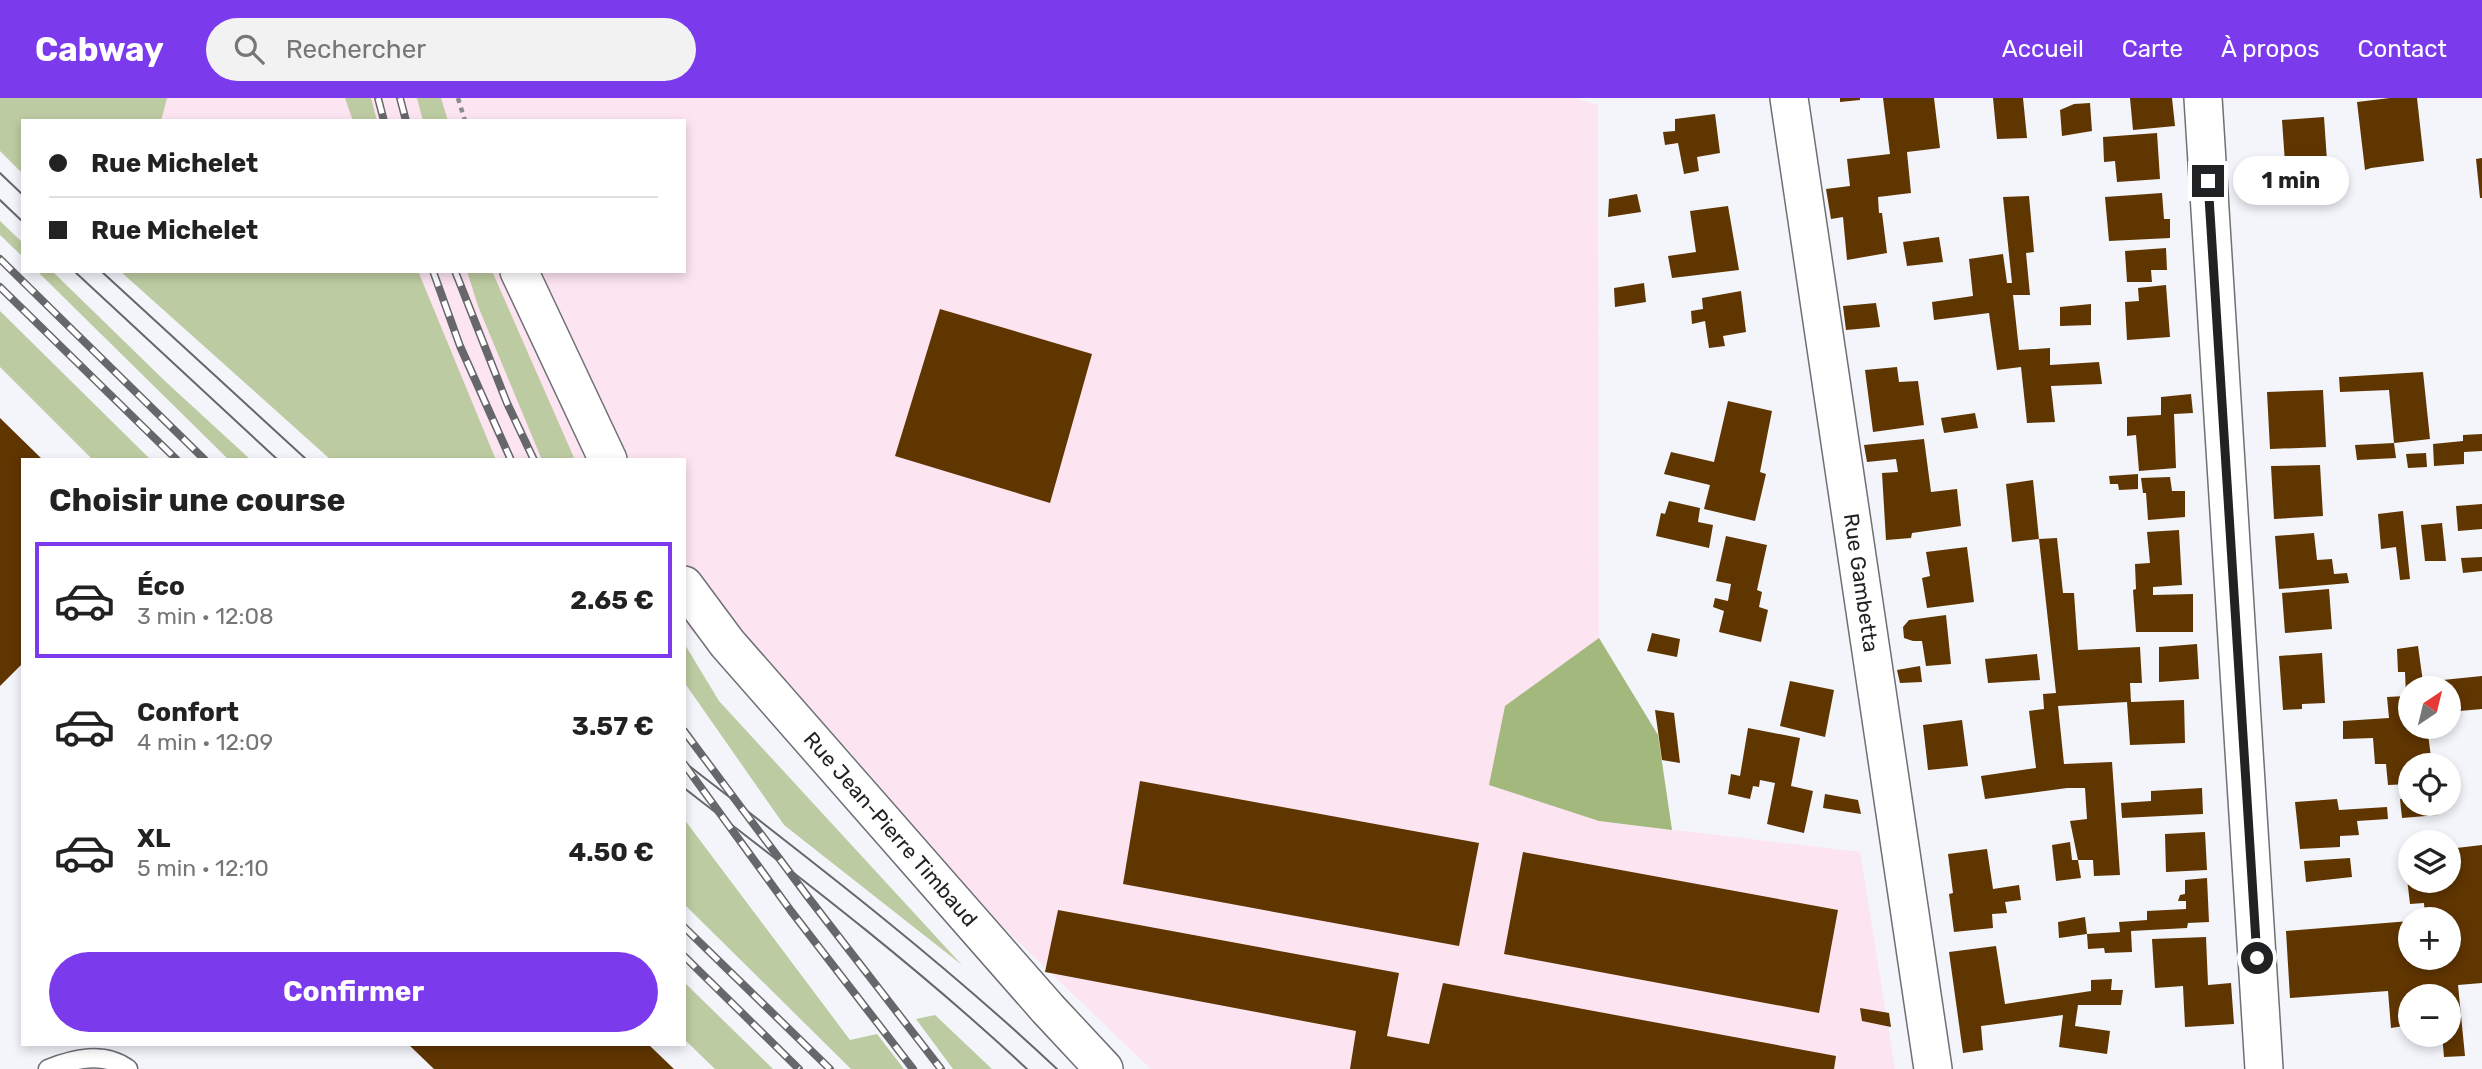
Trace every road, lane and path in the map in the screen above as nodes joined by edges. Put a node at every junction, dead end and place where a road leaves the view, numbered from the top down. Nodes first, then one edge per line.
1 (458, 98) edge
2 (1789, 98) edge
3 (2203, 98) edge
4 (464, 119) edge
5 (520, 273) edge
6 (607, 458) edge
7 (686, 588) edge
8 (48, 1069) edge
9 (128, 1069) edge
10 (1104, 1069) edge
11 (1933, 1069) edge
12 (2264, 1069) edge

1 - 4 path
2 - 11 street, Rue Gambetta
3 - 12 street
5 - 6 street
7 - 10 street, Rue Jean-Pierre Timbaud
8 - 9 lane

